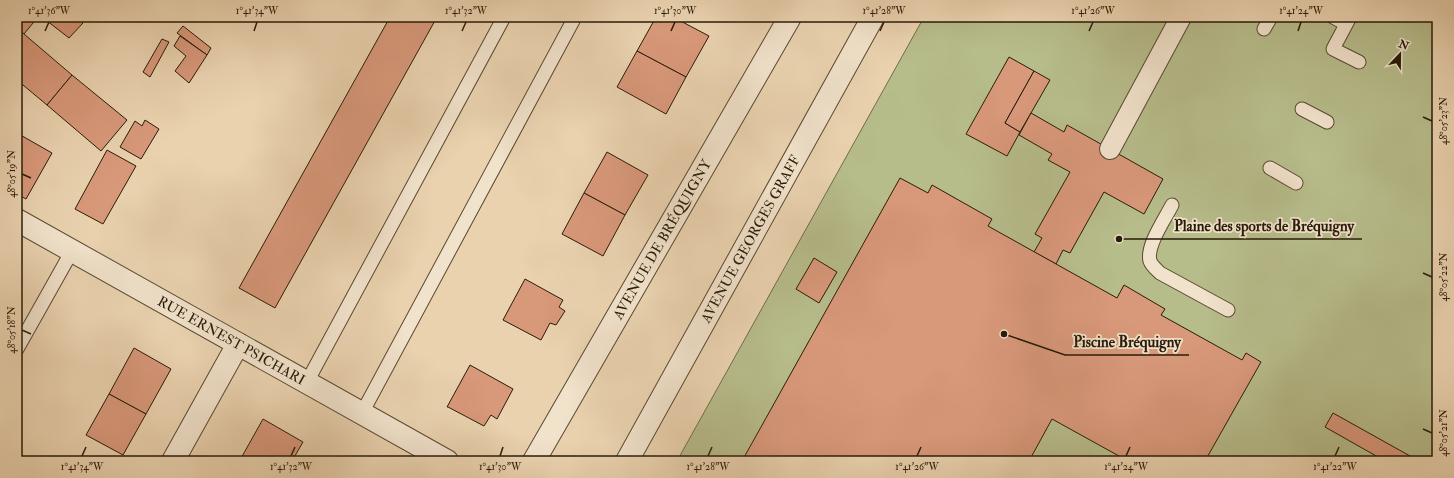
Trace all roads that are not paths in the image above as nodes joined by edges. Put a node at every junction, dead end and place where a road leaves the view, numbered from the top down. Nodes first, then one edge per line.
1 (504, 17) edge
2 (575, 17) edge
3 (790, 17) edge
4 (872, 17) edge
5 (1181, 17) edge
6 (1271, 17) edge
7 (1333, 17) edge
8 (1348, 21) edge
9 (1264, 29) dead end
10 (1359, 62) dead end
11 (1302, 109) dead end
12 (1327, 122) dead end
13 (1110, 149) dead end
14 (1270, 168) dead end
15 (1296, 183) dead end
16 (1172, 205) dead end
17 (17, 220) edge
18 (72, 251) junction
19 (1228, 310) dead end
20 (238, 344) junction
21 (17, 349) edge
22 (306, 382) junction
23 (362, 413) junction
24 (173, 461) edge
25 (447, 461) edge
26 (534, 461) edge
27 (626, 461) edge

1 - 22 lane
2 - 23 lane
3 - 26 street, AVENUE DE BRÉQUIGNY
4 - 27 street, AVENUE GEORGES GRAFF
5 - 13 street
6 - 9 lane
7 - 8 lane
8 - 10 lane
11 - 12 lane
14 - 15 lane
16 - 19 lane
17 - 18 street, RUE ERNEST PSICHARI
18 - 20 street, RUE ERNEST PSICHARI
18 - 21 lane
20 - 22 street, RUE ERNEST PSICHARI
20 - 24 street
22 - 23 street, RUE ERNEST PSICHARI
23 - 25 street, RUE ERNEST PSICHARI

